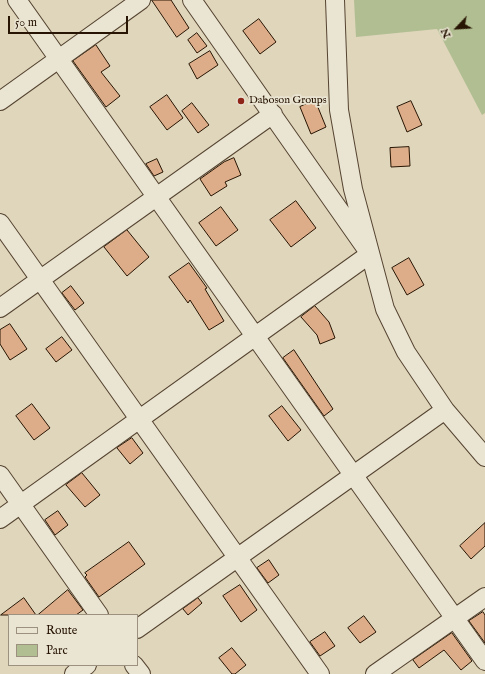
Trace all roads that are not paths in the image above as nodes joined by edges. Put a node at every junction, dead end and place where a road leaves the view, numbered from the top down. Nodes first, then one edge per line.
1 (17, 0) edge
2 (141, 0) edge
3 (192, 0) edge
4 (335, 0) edge
5 (58, 59) junction
6 (0, 101) edge
7 (272, 114) junction
8 (156, 197) junction
9 (0, 223) edge
10 (370, 254) junction
11 (40, 279) junction
12 (0, 308) edge
13 (256, 337) junction
14 (445, 410) junction
15 (140, 419) junction
16 (485, 457) edge
17 (0, 475) edge
18 (353, 475) junction
19 (20, 504) junction
20 (0, 519) edge
21 (237, 558) junction
22 (485, 597) edge
23 (98, 614) edge
24 (455, 618) junction
25 (138, 628) edge
26 (485, 661) edge
27 (86, 666) edge
28 (135, 666) edge
29 (74, 674) edge
30 (141, 674) edge
31 (320, 674) edge
32 (374, 674) edge

1 - 5 street
2 - 5 street
3 - 7 street
4 - 10 street
5 - 6 street
5 - 8 street
7 - 8 street
7 - 10 street
8 - 11 street
8 - 13 street
9 - 11 street
10 - 13 street
10 - 14 street
11 - 12 street
11 - 15 street
13 - 15 street
13 - 18 street
14 - 16 street
14 - 18 street
15 - 19 street
15 - 21 street
17 - 19 street
18 - 21 street
18 - 24 street
19 - 20 street
19 - 23 street
21 - 25 street
21 - 31 street
22 - 24 street
24 - 26 street
24 - 32 street
27 - 29 street
28 - 30 street

